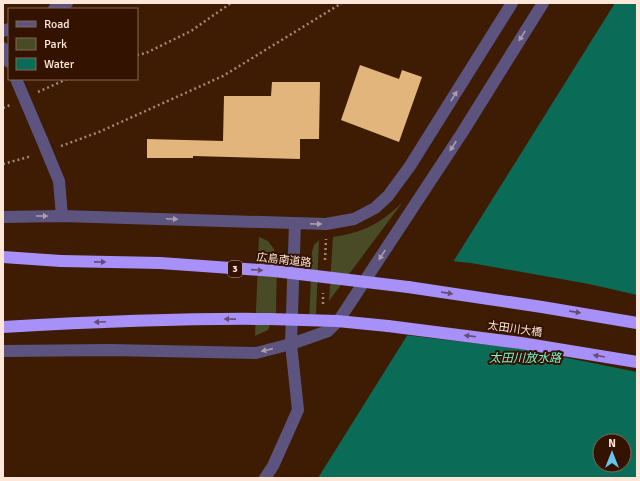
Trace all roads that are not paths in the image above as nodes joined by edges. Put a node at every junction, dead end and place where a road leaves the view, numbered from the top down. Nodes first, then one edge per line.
1 (67, 3) edge
2 (512, 3) edge
3 (543, 3) edge
4 (56, 8) edge
5 (3, 48) edge
6 (8, 60) edge
7 (16, 80) edge
8 (62, 216) junction
9 (3, 217) edge
10 (295, 223) junction
11 (3, 257) edge
12 (637, 323) edge
13 (3, 327) edge
14 (291, 344) junction
15 (3, 352) edge
16 (637, 362) edge
17 (265, 478) edge

1 - 4 street
10 -> 2 street
3 -> 14 street
5 - 6 street
7 - 8 street, bridge
9 -> 8 street
8 -> 10 street
10 - 14 street
11 -> 12 highway, 広島南道路 / 3, bridge
16 -> 13 highway, 太田川大橋, bridge
14 -> 15 street
14 - 17 street

